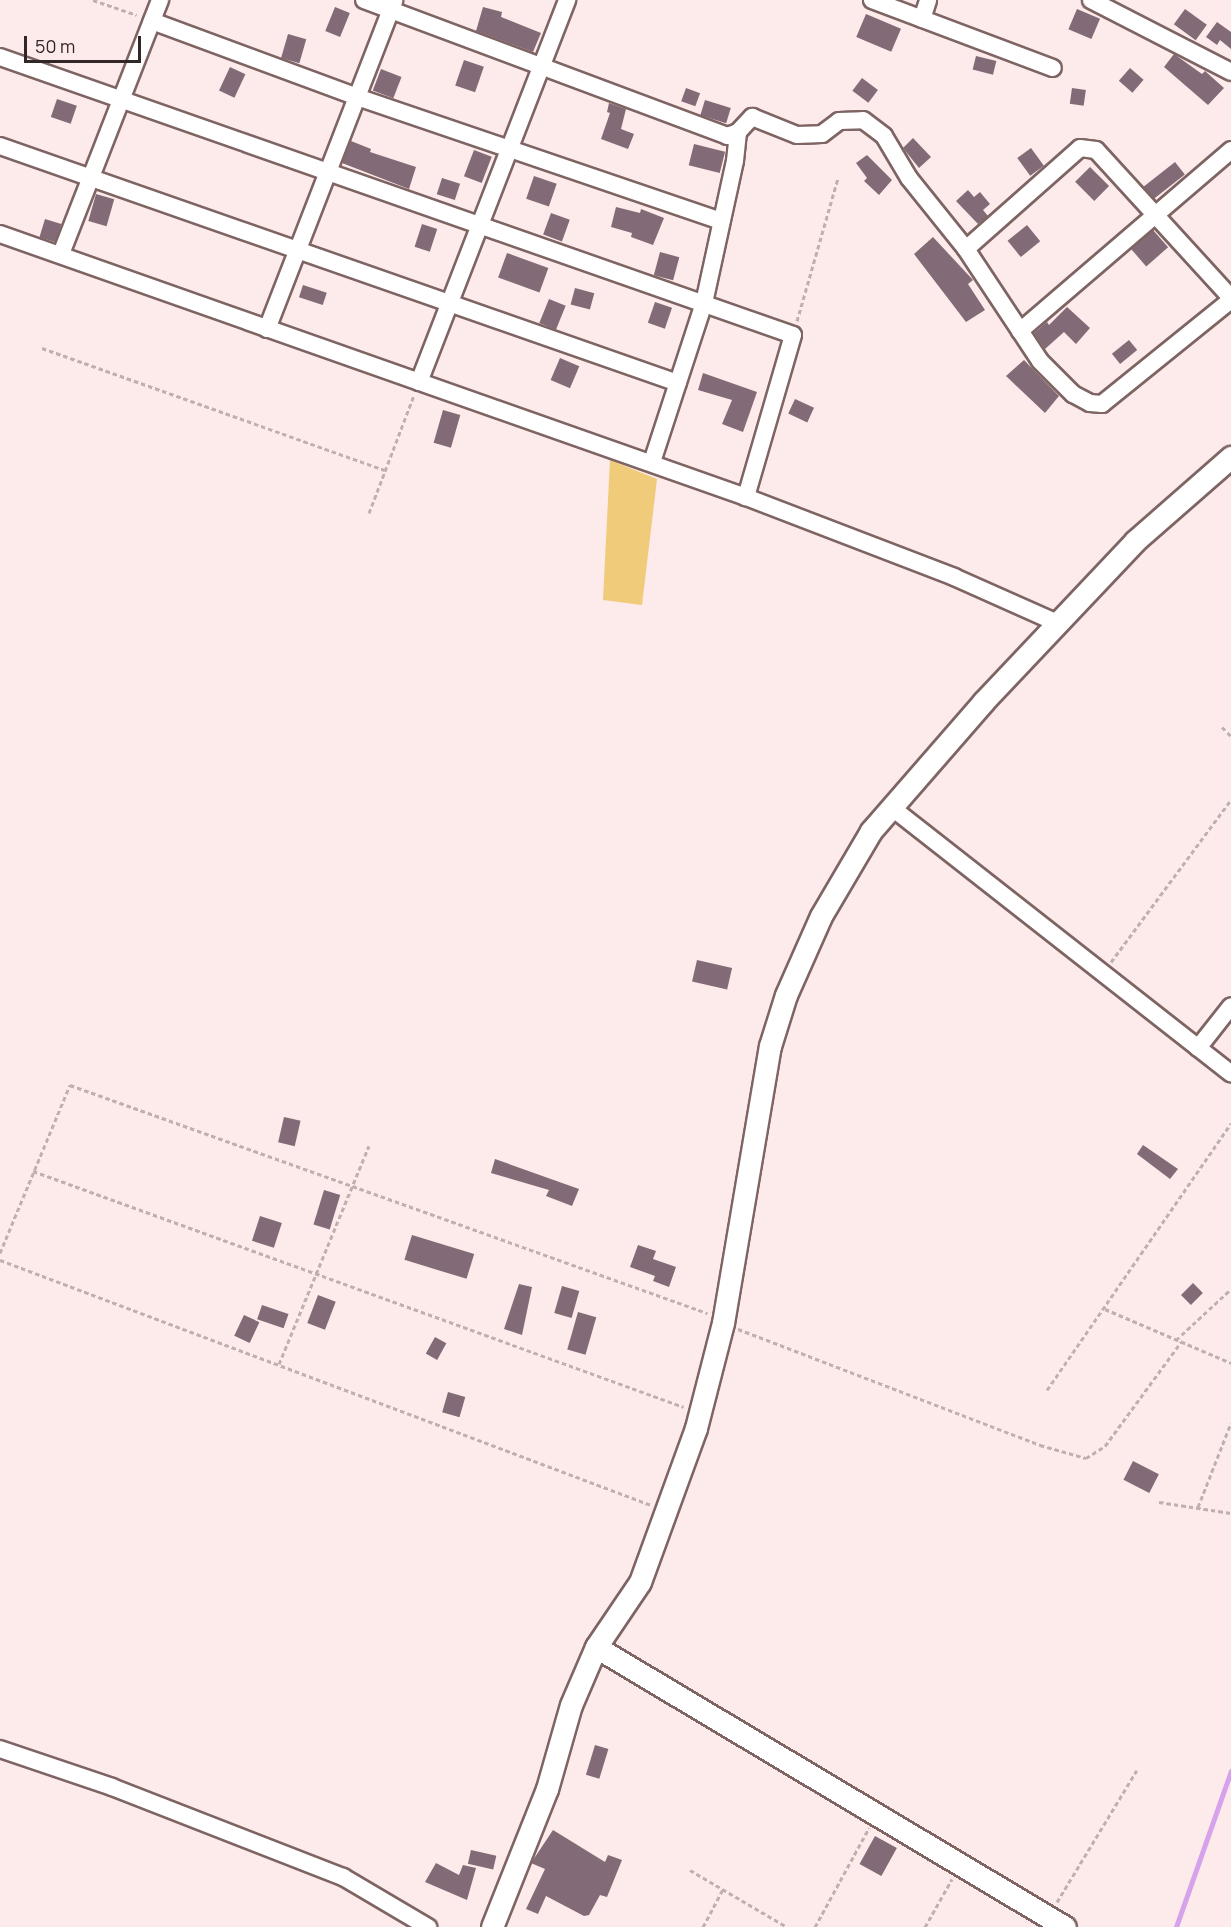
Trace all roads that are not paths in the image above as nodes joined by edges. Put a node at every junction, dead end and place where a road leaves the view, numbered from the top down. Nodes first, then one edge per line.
1 (160, 0) edge
2 (364, 0) edge
3 (567, 0) edge
4 (872, 0) edge
5 (928, 0) edge
6 (1091, 0) edge
7 (392, 5) edge
8 (922, 19) junction
9 (152, 21) junction
10 (0, 57) edge
11 (541, 66) junction
12 (1053, 68) dead end
13 (1231, 72) edge
14 (357, 97) junction
15 (123, 99) junction
16 (738, 132) junction
17 (0, 146) edge
18 (509, 150) junction
19 (1231, 150) edge
20 (327, 172) junction
21 (94, 176) junction
22 (1155, 215) junction
23 (722, 221) junction
24 (479, 225) junction
25 (0, 234) edge
26 (966, 249) junction
27 (297, 251) junction
28 (61, 254) junction
29 (1231, 299) edge
30 (704, 303) junction
31 (448, 305) junction
32 (267, 329) junction
33 (1020, 332) junction
34 (419, 382) junction
35 (678, 383) junction
36 (1231, 457) edge
37 (652, 462) junction
38 (746, 497) junction
39 (1055, 622) junction
40 (891, 807) junction
41 (1231, 1006) edge
42 (1198, 1048) junction
43 (1231, 1074) edge
44 (596, 1647) junction
45 (0, 1749) edge
46 (1057, 1922) edge
47 (428, 1927) edge
48 (492, 1927) edge

1 - 9 street
2 - 7 street
3 - 11 street
4 - 8 street
5 - 8 street
6 - 13 street
7 - 11 street
7 - 14 street
8 - 12 street
9 - 14 street
9 - 15 street
10 - 15 street
11 - 16 street
11 - 18 street
14 - 18 street
14 - 20 street
15 - 20 street
15 - 21 street
16 - 23 street
16 - 26 street
17 - 21 street
18 - 23 street
18 - 24 street
19 - 22 street
20 - 24 street
20 - 27 street
21 - 27 street
21 - 28 street
22 - 26 street
22 - 29 street
22 - 33 street
23 - 30 street
24 - 30 street
24 - 31 street
25 - 28 street
26 - 33 street
27 - 31 street
27 - 32 street
28 - 32 street
29 - 33 street
30 - 35 street
30 - 38 street
31 - 34 street
31 - 35 street
32 - 34 street
34 - 37 street
35 - 37 street
36 - 39 street
37 - 38 street
38 - 39 street
39 - 40 street
40 - 42 street
40 - 44 street
41 - 42 street
42 - 43 street
44 - 46 street
44 - 48 street
45 - 47 street

